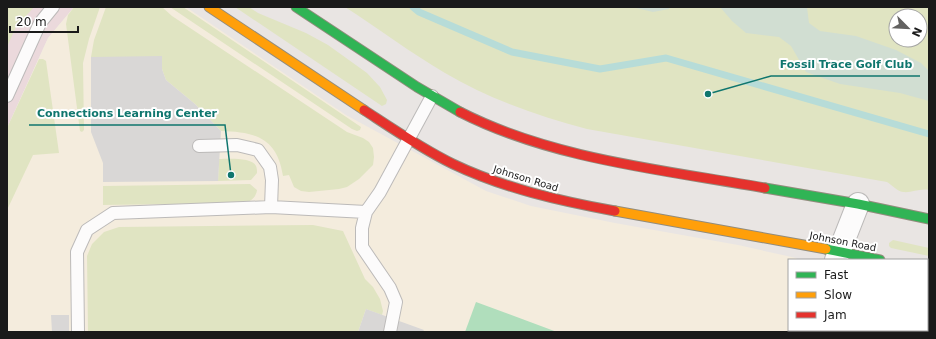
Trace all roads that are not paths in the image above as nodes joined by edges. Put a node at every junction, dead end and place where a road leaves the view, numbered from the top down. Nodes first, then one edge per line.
1 (53, 7) edge
2 (209, 7) edge
3 (296, 7) edge
4 (8, 93) edge
5 (432, 96) junction
6 (409, 138) junction
7 (199, 146) dead end
8 (858, 204) junction
9 (271, 207) junction
10 (366, 212) junction
11 (929, 219) edge
12 (838, 256) edge
13 (870, 259) edge
14 (78, 332) edge
15 (390, 332) edge

1 - 4 lane
2 - 6 main road, Johnson Road
3 - 5 main road
5 - 6 lane
5 - 8 main road
6 - 10 lane
6 - 12 main road, Johnson Road
7 - 9 lane
8 - 11 main road
8 - 12 street
9 - 10 lane
9 - 14 lane
10 - 15 lane
12 - 13 main road, Johnson Road

